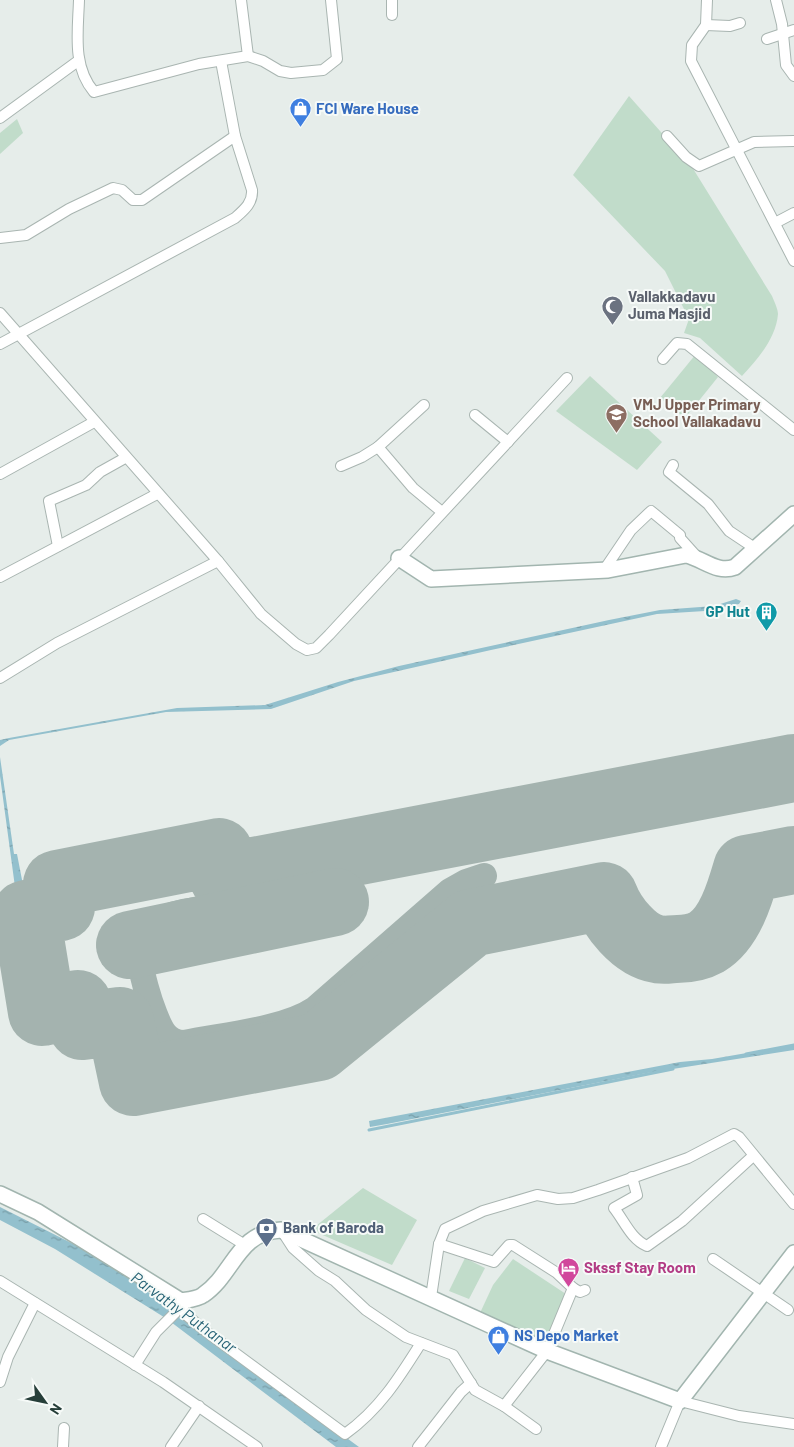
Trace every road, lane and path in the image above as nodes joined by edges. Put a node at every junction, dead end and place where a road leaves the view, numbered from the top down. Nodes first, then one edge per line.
1 (79, 0) edge
2 (241, 0) edge
3 (330, 0) edge
4 (392, 0) edge
5 (707, 0) edge
6 (776, 0) edge
7 (392, 15) dead end
8 (740, 23) dead end
9 (706, 25) junction
10 (794, 30) edge
11 (784, 33) junction
12 (767, 39) dead end
13 (248, 56) junction
14 (78, 61) junction
15 (221, 61) junction
16 (794, 76) edge
17 (0, 118) edge
18 (235, 136) junction
19 (667, 136) dead end
20 (794, 141) edge
21 (736, 149) junction
22 (794, 213) edge
23 (775, 223) junction
24 (0, 238) edge
25 (794, 261) edge
26 (0, 314) edge
27 (19, 334) junction
28 (0, 344) edge
29 (663, 359) dead end
30 (567, 378) dead end
31 (424, 405) dead end
32 (475, 415) dead end
33 (94, 422) junction
34 (794, 430) edge
35 (508, 442) junction
36 (378, 447) junction
37 (126, 458) junction
38 (673, 465) dead end
39 (340, 466) dead end
40 (0, 474) edge
41 (157, 494) junction
42 (442, 512) junction
43 (794, 514) edge
44 (58, 546) junction
45 (756, 549) junction
46 (399, 558) junction
47 (698, 558) junction
48 (218, 561) junction
49 (604, 570) junction
50 (0, 577) edge
51 (0, 678) edge
52 (752, 1156) junction
53 (632, 1177) junction
54 (0, 1194) edge
55 (794, 1204) edge
56 (204, 1219) dead end
57 (281, 1230) junction
58 (439, 1244) junction
59 (245, 1245) junction
60 (794, 1253) edge
61 (713, 1259) dead end
62 (0, 1281) edge
63 (573, 1288) junction
64 (585, 1290) dead end
65 (763, 1292) junction
66 (431, 1297) junction
67 (181, 1301) junction
68 (35, 1303) junction
69 (788, 1310) dead end
70 (421, 1343) junction
71 (547, 1352) junction
72 (135, 1365) junction
73 (1, 1378) edge
74 (472, 1383) junction
75 (680, 1401) junction
76 (199, 1406) junction
77 (504, 1406) junction
78 (794, 1424) edge
79 (64, 1428) dead end
80 (536, 1429) dead end
81 (63, 1447) edge
82 (171, 1447) edge
83 (257, 1447) edge
84 (418, 1447) edge
85 (661, 1447) edge

1 - 14 street
2 - 13 street
3 - 13 street
4 - 7 street
5 - 9 street
6 - 11 street
8 - 9 street
9 - 21 street
10 - 11 street
11 - 12 street
11 - 16 street
13 - 15 street
14 - 15 street
14 - 17 street
15 - 18 street
18 - 24 street
18 - 27 street
19 - 21 street
20 - 21 street
21 - 23 street
22 - 23 street
23 - 25 street
26 - 27 street
27 - 28 street
27 - 33 street
29 - 34 street
30 - 35 street
31 - 36 street
32 - 35 street
33 - 37 street
33 - 40 street
35 - 42 street
36 - 39 street
36 - 42 street
37 - 41 street
37 - 44 street
38 - 45 street
41 - 44 street
41 - 48 street
42 - 46 street
43 - 45 street
44 - 50 street
45 - 47 street
46 - 48 street
46 - 49 street
47 - 49 street
47 - 49 street
48 - 51 street
52 - 53 street
52 - 53 street
52 - 55 street
53 - 58 street
54 - 67 street
56 - 59 street
57 - 59 street
57 - 66 street
57 - 70 street
58 - 63 street
58 - 66 street
59 - 67 street
60 - 65 street
61 - 65 street
62 - 68 street
63 - 64 street
63 - 71 street
65 - 69 street
65 - 75 street
66 - 71 street
67 - 70 street
67 - 72 street
68 - 72 street
68 - 73 street
70 - 74 street
71 - 75 street
71 - 77 street
72 - 76 street
74 - 77 street
74 - 84 street
75 - 78 street
75 - 85 street
76 - 82 street
76 - 83 street
77 - 80 street
79 - 81 street

